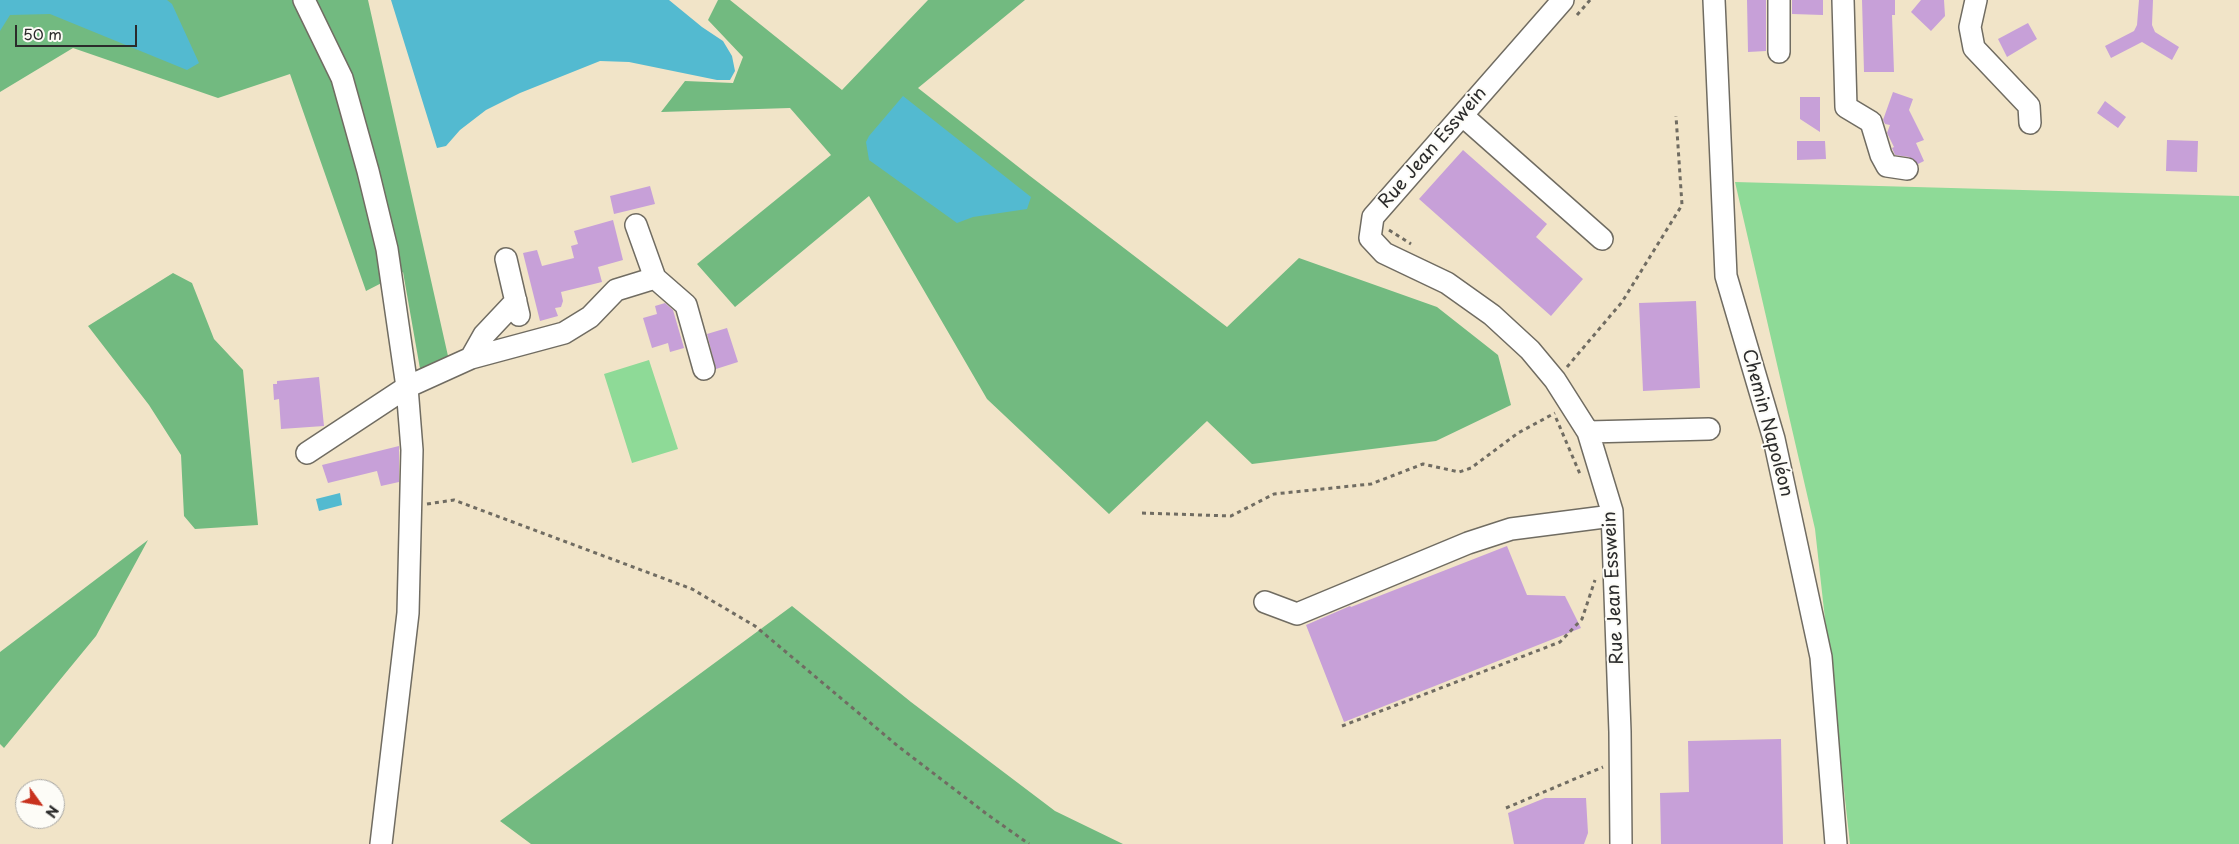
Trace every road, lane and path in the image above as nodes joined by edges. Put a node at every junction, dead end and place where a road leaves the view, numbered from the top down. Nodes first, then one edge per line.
1 (304, 0) edge
2 (1563, 0) edge
3 (1590, 0) edge
4 (1714, 0) edge
5 (1779, 0) edge
6 (1843, 0) edge
7 (1976, 0) edge
8 (1571, 22) dead end
9 (1779, 52) dead end
10 (1463, 116) junction
11 (1676, 116) dead end
12 (2030, 122) dead end
13 (1907, 168) dead end
14 (1395, 222) dead end
15 (636, 225) dead end
16 (1602, 239) dead end
17 (506, 259) dead end
18 (1408, 265) junction
19 (654, 278) junction
20 (470, 358) junction
21 (704, 369) dead end
22 (1555, 380) junction
23 (407, 387) junction
24 (1558, 409) junction
25 (1710, 430) dead end
26 (1588, 432) junction
27 (307, 453) dead end
28 (1582, 478) dead end
29 (411, 506) junction
30 (1142, 513) dead end
31 (1612, 516) junction
32 (1598, 591) dead end
33 (1265, 602) dead end
34 (1342, 726) dead end
35 (1604, 775) dead end
36 (1506, 808) dead end
37 (381, 844) edge
38 (1029, 844) edge
39 (1621, 844) edge
40 (1836, 844) edge

1 - 23 street
2 - 10 street, Rue Jean Esswein
3 - 8 path
4 - 40 street, Chemin Napoléon
5 - 9 street
6 - 13 street
7 - 12 street
10 - 16 street
10 - 18 street, Rue Jean Esswein
11 - 22 path
14 - 18 path
15 - 19 street
17 - 20 street
18 - 22 street, Rue Jean Esswein
19 - 20 street
19 - 21 street
20 - 23 street
22 - 24 street, Rue Jean Esswein
23 - 27 street
23 - 29 street
24 - 26 street, Rue Jean Esswein
24 - 28 path
24 - 30 path
25 - 26 street
26 - 31 street, Rue Jean Esswein
29 - 37 street
29 - 38 path
31 - 33 street
31 - 39 street, Rue Jean Esswein
32 - 34 path
35 - 36 path

